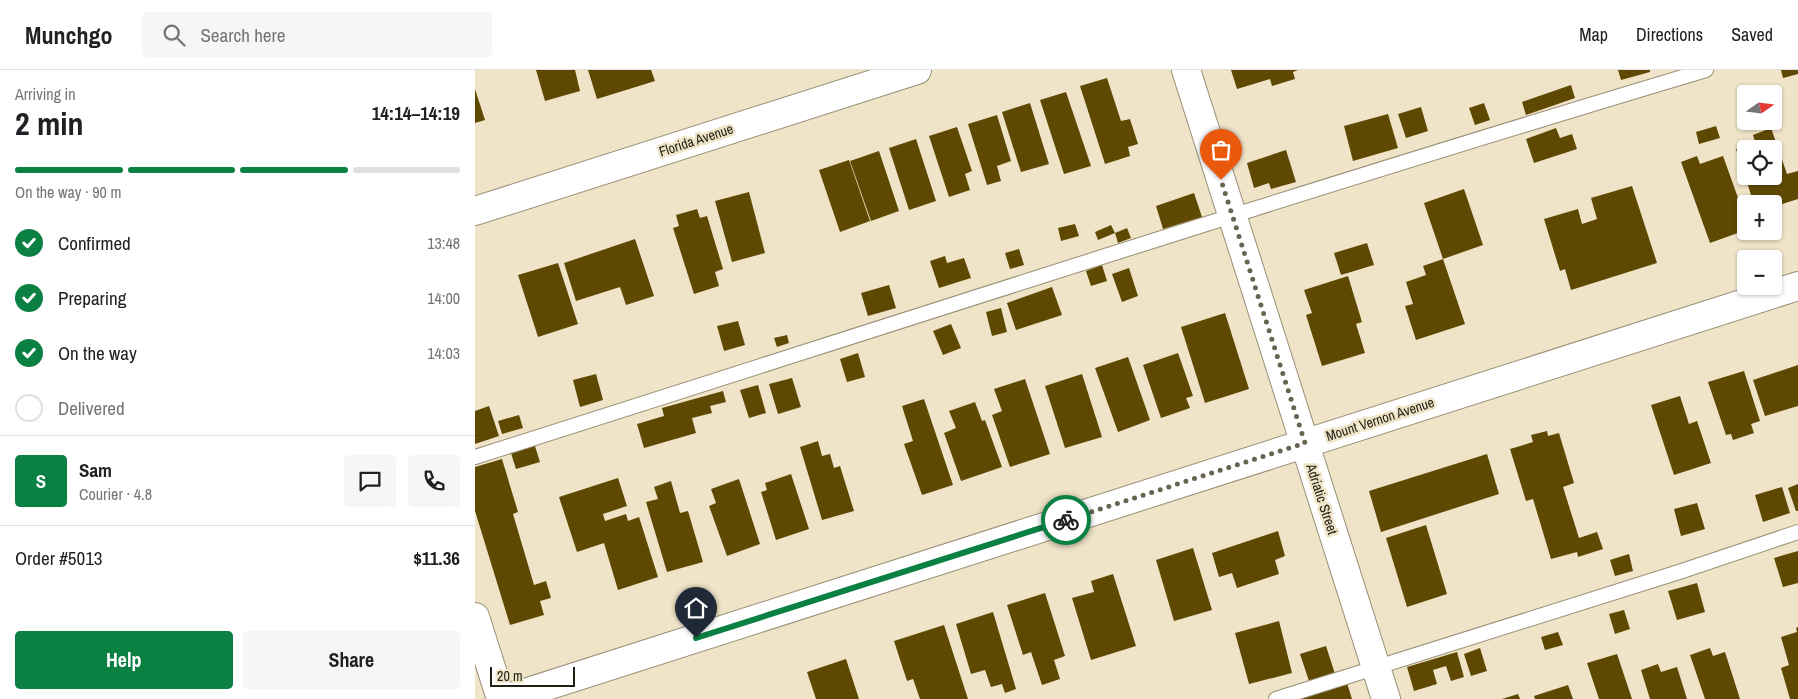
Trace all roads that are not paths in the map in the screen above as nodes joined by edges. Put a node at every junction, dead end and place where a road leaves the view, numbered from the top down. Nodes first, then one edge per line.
1 (917, 70) edge
2 (1186, 70) edge
3 (1706, 70) edge
4 (475, 210) edge
5 (1233, 216) junction
6 (1798, 286) edge
7 (1305, 443) junction
8 (475, 457) edge
9 (1798, 532) edge
10 (475, 617) edge
11 (1376, 667) junction
12 (501, 699) edge
13 (505, 699) edge
14 (1276, 699) edge
15 (1386, 699) edge

1 - 4 street, Florida Avenue
2 - 5 street, Adriatic Street
3 - 5 lane
5 - 7 street, Adriatic Street
5 - 8 lane
6 - 7 street, Mount Vernon Avenue
7 - 11 street, Adriatic Street
7 - 13 street, Mount Vernon Avenue
9 - 11 lane
10 - 12 street
11 - 14 lane
11 - 15 street, Adriatic Street

